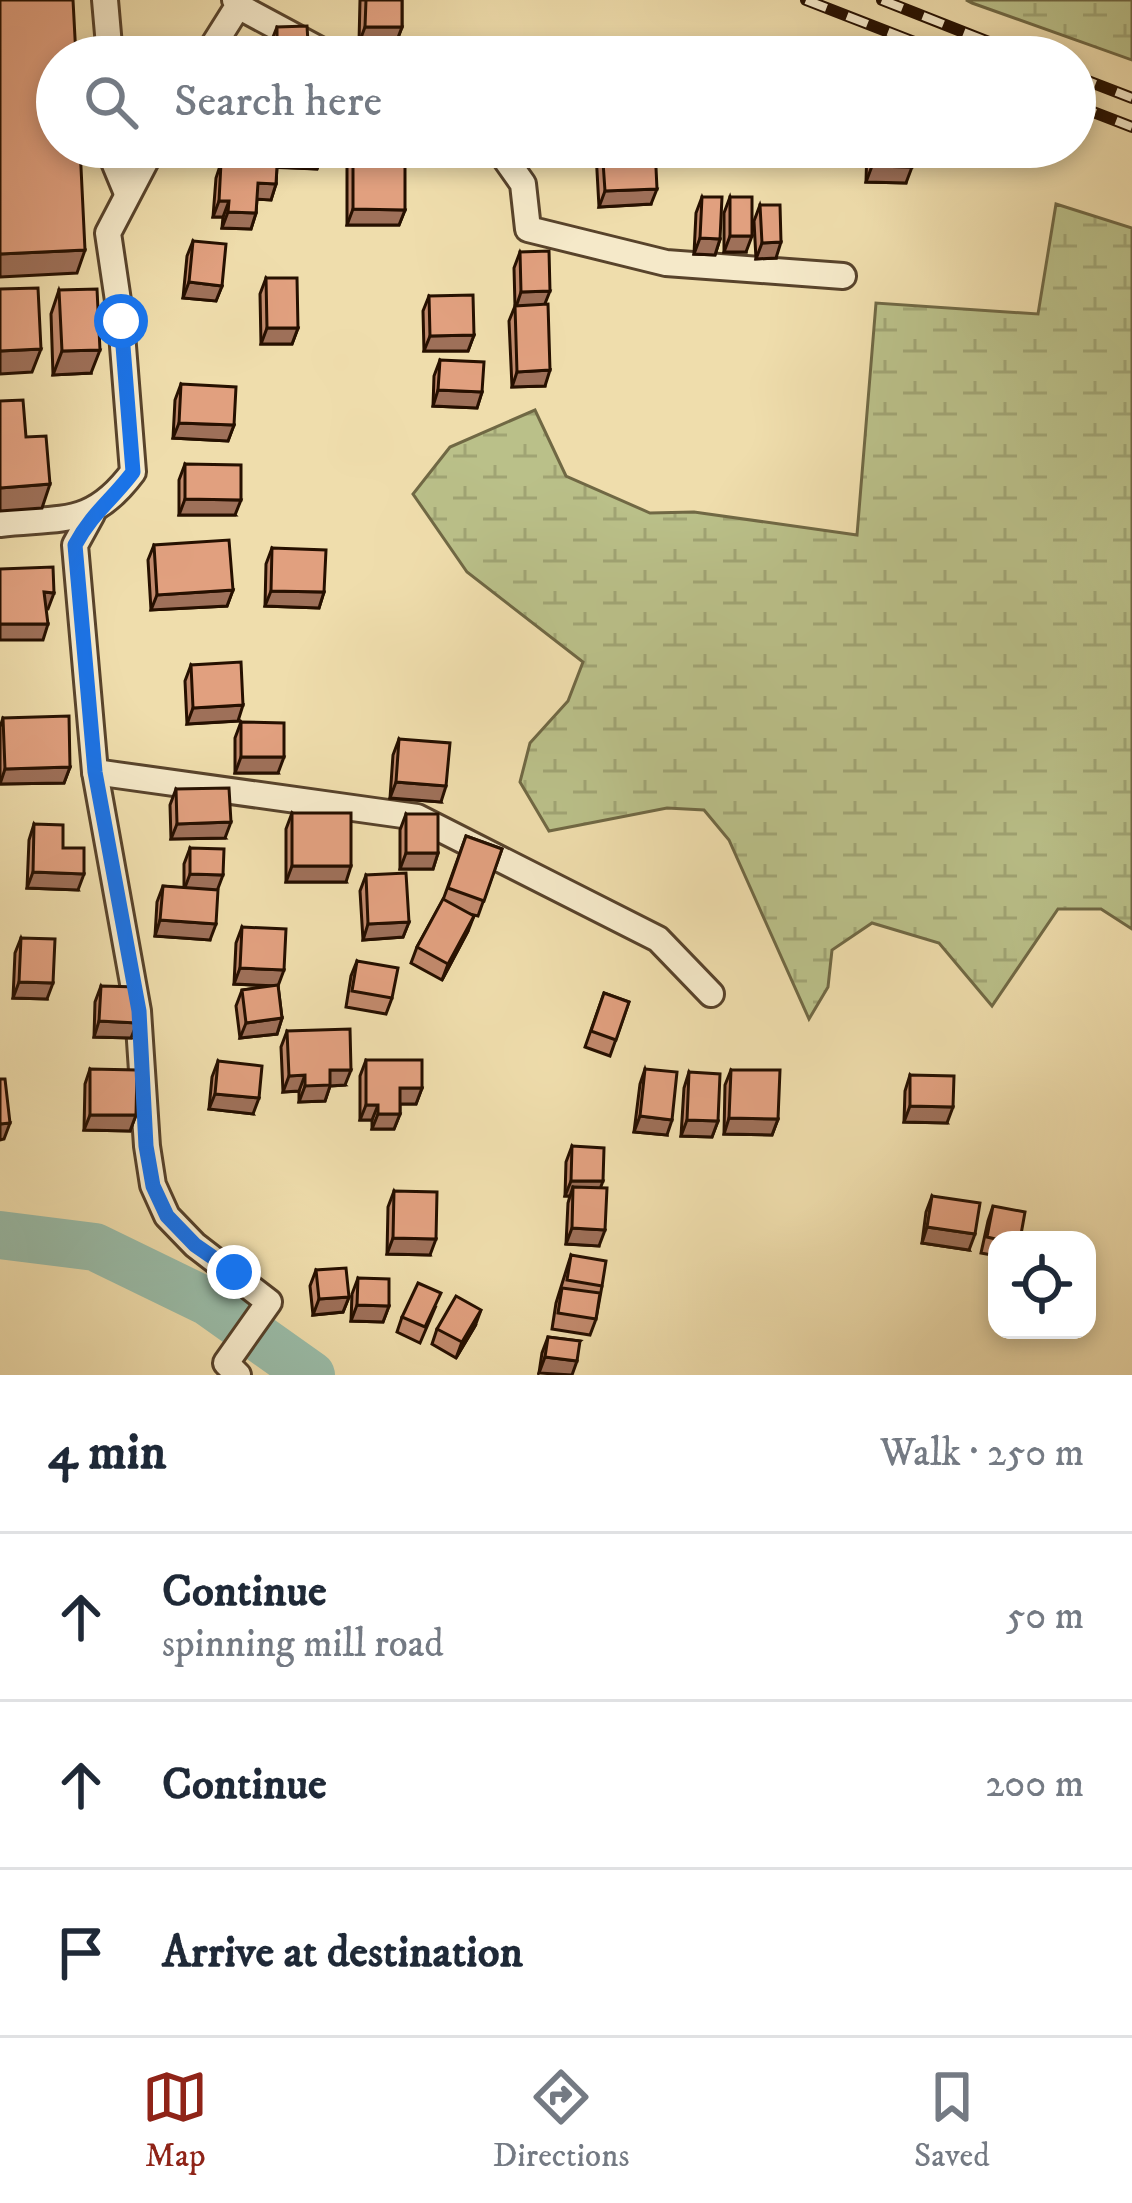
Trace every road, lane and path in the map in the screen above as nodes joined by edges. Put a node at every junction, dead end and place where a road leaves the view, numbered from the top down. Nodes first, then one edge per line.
1 (105, 0) edge
2 (236, 3) edge
3 (108, 36) edge
4 (218, 36) edge
5 (295, 36) edge
6 (116, 168) edge
7 (141, 168) edge
8 (512, 168) edge
9 (133, 183) junction
10 (843, 276) dead end
11 (92, 514) junction
12 (0, 524) edge
13 (95, 772) junction
14 (711, 994) dead end
15 (232, 1369) edge

1 - 3 street
2 - 4 street
2 - 5 street
6 - 9 street
7 - 9 street
8 - 10 street
9 - 11 street
11 - 12 street
11 - 13 street
13 - 14 street
13 - 15 street

